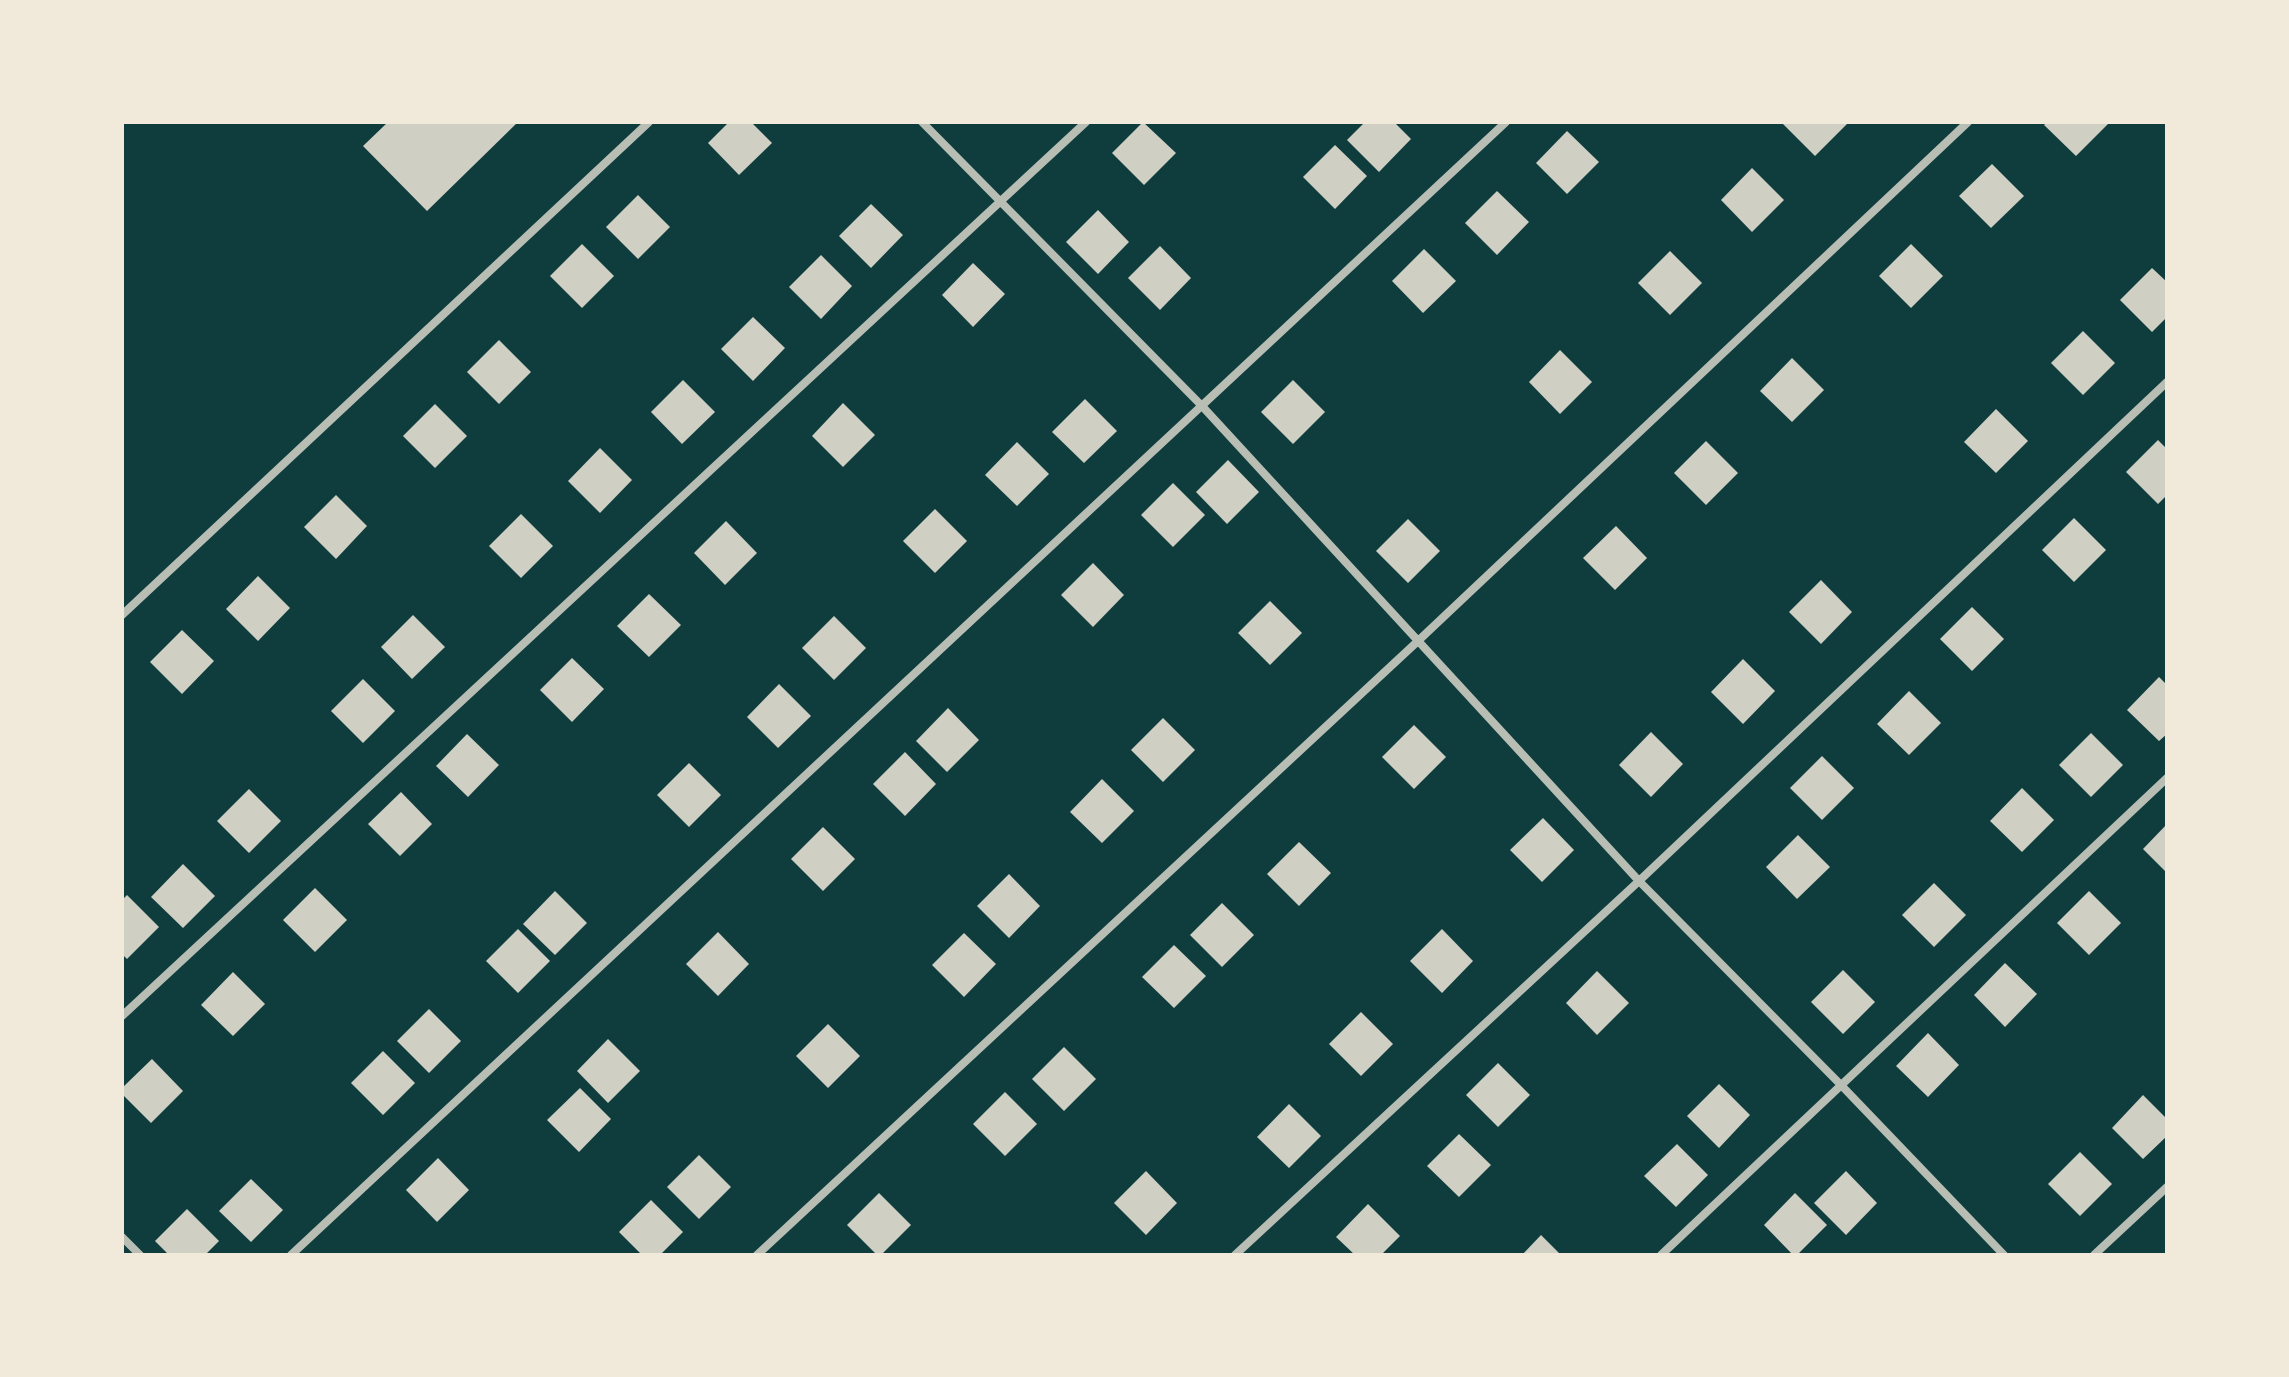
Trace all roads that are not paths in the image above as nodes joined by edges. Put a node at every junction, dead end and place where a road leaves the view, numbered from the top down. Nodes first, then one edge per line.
1 (649, 122) edge
2 (922, 122) edge
3 (1086, 122) edge
4 (1506, 122) edge
5 (1968, 122) edge
6 (1000, 203) junction
7 (2167, 382) edge
8 (1202, 406) junction
9 (122, 615) edge
10 (1418, 641) junction
11 (2167, 778) edge
12 (1639, 881) junction
13 (122, 1016) edge
14 (1841, 1085) junction
15 (2167, 1187) edge
16 (122, 1237) edge
17 (140, 1255) edge
18 (291, 1255) edge
19 (757, 1255) edge
20 (1235, 1255) edge
21 (1661, 1255) edge
22 (2004, 1255) edge
23 (2094, 1255) edge

1 - 9 street
2 - 6 street
3 - 6 street
4 - 8 street
5 - 10 street
6 - 8 street
6 - 13 street
7 - 12 street
8 - 10 street
8 - 18 street
10 - 12 street
10 - 19 street
11 - 14 street
12 - 14 street
12 - 20 street
14 - 21 street
14 - 22 street
15 - 23 street
16 - 17 street

